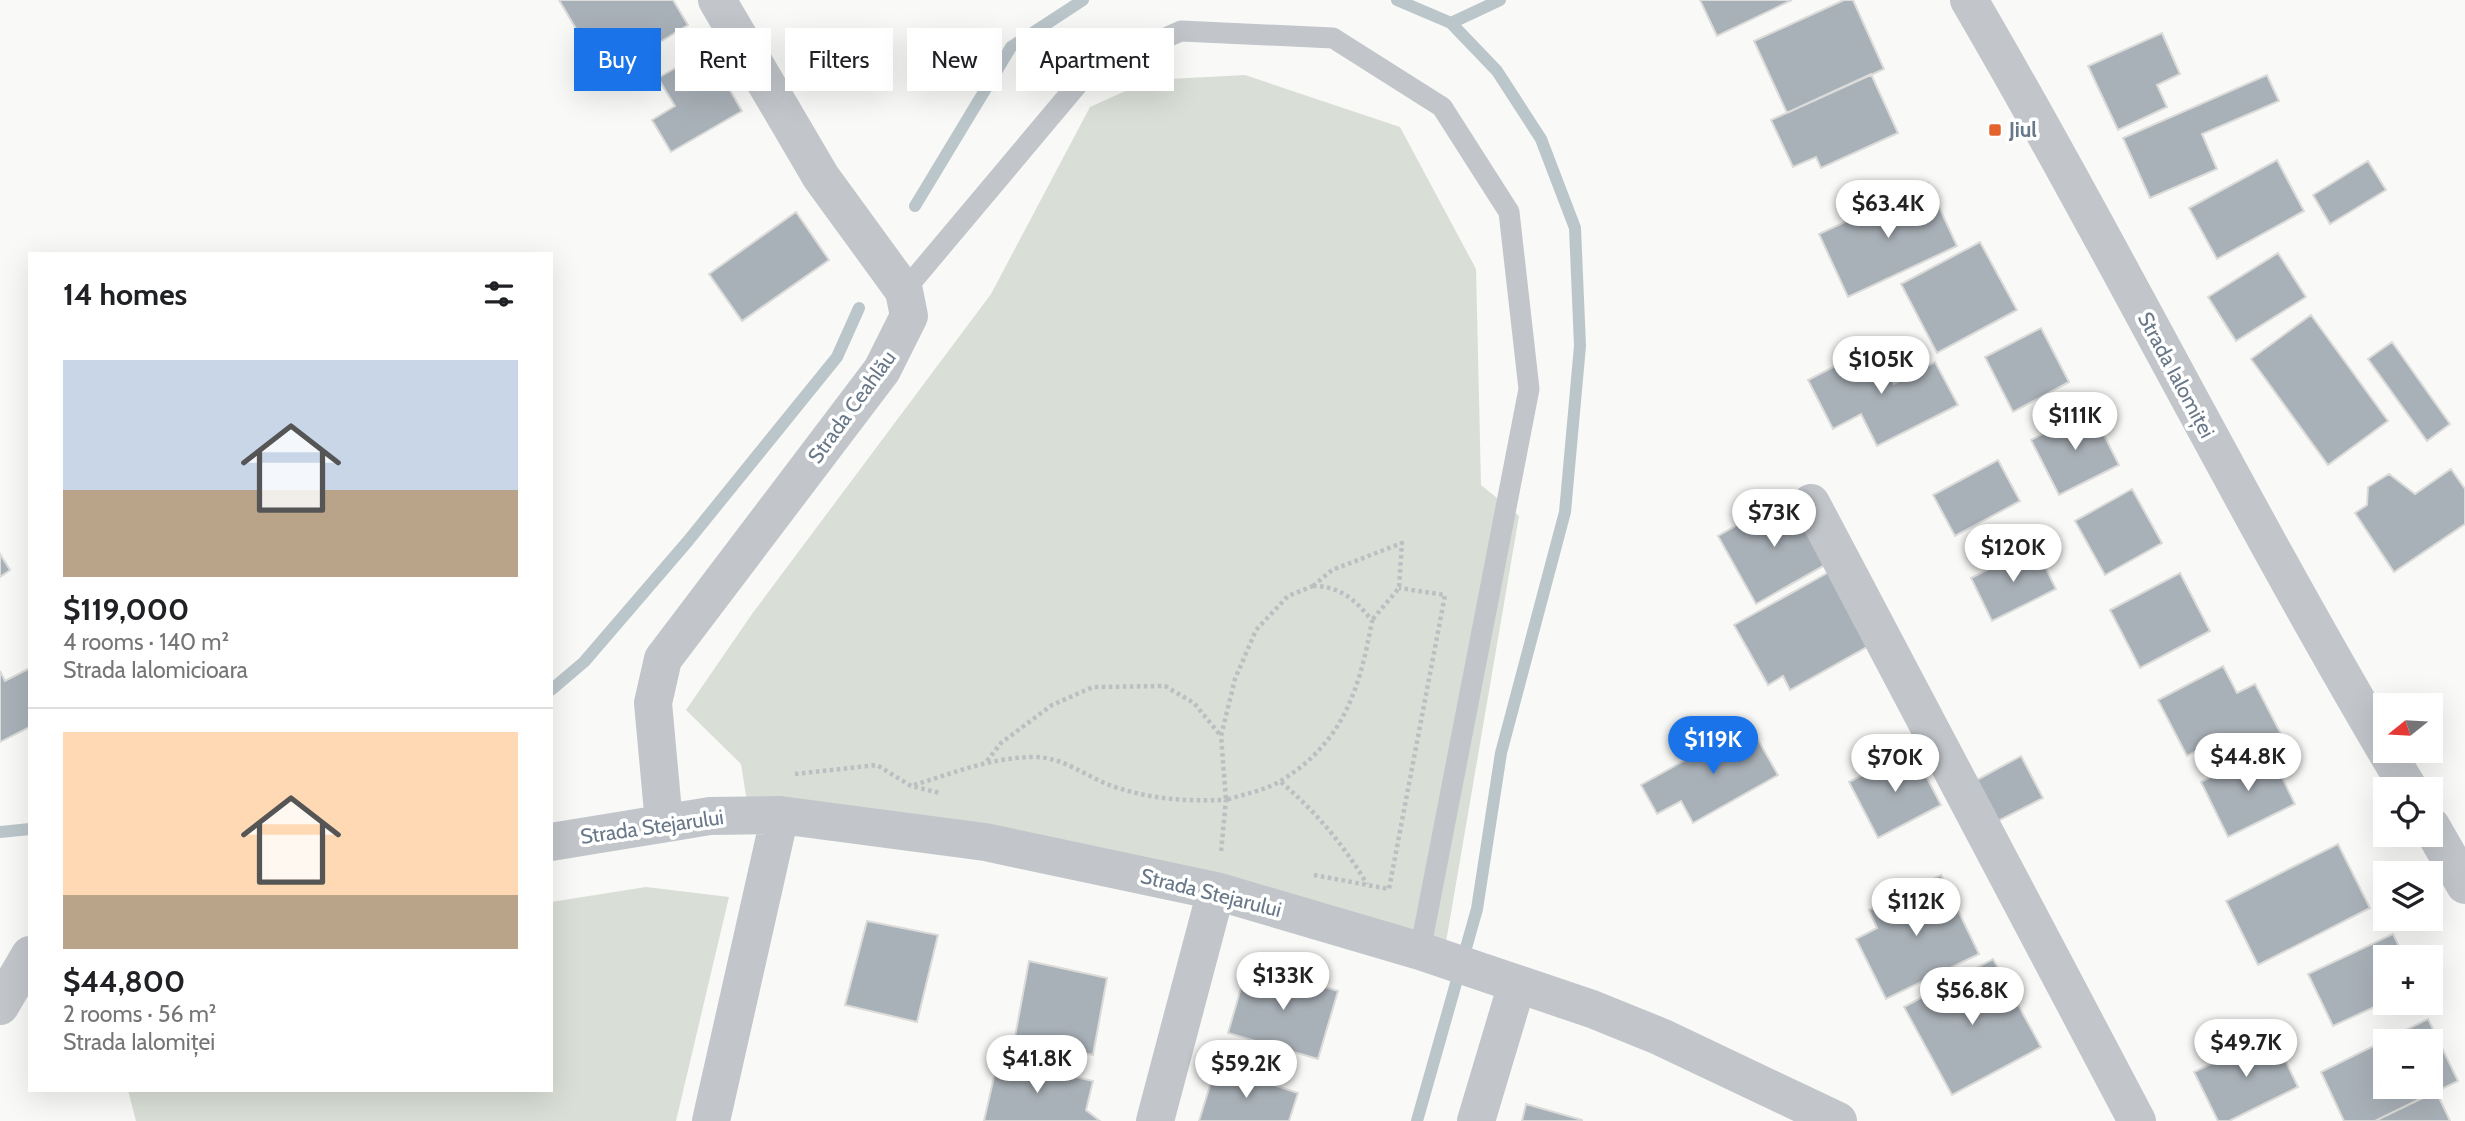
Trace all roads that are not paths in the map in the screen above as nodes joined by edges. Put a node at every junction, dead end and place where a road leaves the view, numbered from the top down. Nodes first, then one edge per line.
1 (717, 0) edge
2 (1969, 0) edge
3 (904, 290) junction
4 (1811, 503) dead end
5 (2373, 728) edge
6 (780, 815) junction
7 (664, 823) junction
8 (553, 842) edge
9 (2443, 847) edge
10 (2465, 885) edge
11 (1216, 891) junction
12 (1430, 955) junction
13 (1504, 980) junction
14 (711, 1121) edge
15 (1155, 1121) edge
16 (1476, 1121) edge
17 (1838, 1121) edge
18 (2137, 1121) edge

1 - 3 street
2 - 5 street, Strada Ialomiței
3 - 7 street, Strada Ceahlău
3 - 12 lane
4 - 18 street
6 - 7 street, Strada Stejarului
6 - 11 street, Strada Stejarului
6 - 14 street
7 - 8 street, Strada Stejarului
9 - 10 street
11 - 12 street, Strada Stejarului
11 - 15 street
12 - 13 street, Strada Stejarului
13 - 16 street
13 - 17 street, Strada Stejarului

